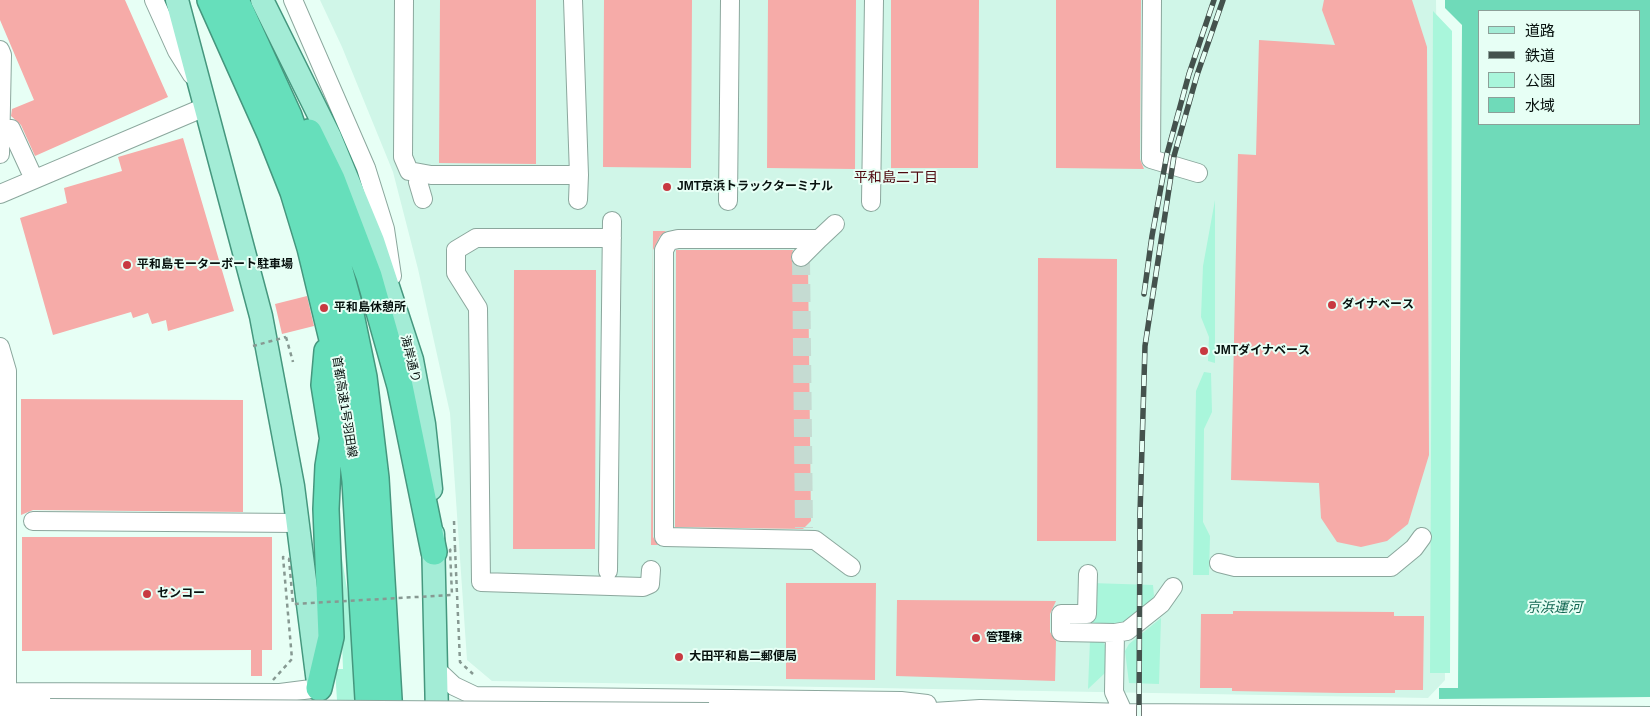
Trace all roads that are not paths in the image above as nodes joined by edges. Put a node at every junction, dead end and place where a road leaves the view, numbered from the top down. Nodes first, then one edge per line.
1 (154, 0) edge
2 (176, 0) edge
3 (205, 0) edge
4 (210, 0) edge
5 (236, 0) edge
6 (262, 0) edge
7 (293, 0) edge
8 (404, 0) edge
9 (573, 0) edge
10 (730, 0) edge
11 (874, 0) edge
12 (1152, 0) edge
13 (257, 45) junction
14 (0, 50) edge
15 (217, 53) dead end
16 (203, 98) junction
17 (0, 128) edge
18 (0, 154) edge
19 (1198, 173) dead end
20 (579, 174) junction
21 (34, 179) junction
22 (0, 194) edge
23 (578, 200) dead end
24 (728, 202) dead end
25 (871, 202) dead end
26 (835, 224) dead end
27 (819, 239) junction
28 (801, 257) dead end
29 (398, 316) junction
30 (329, 330) junction
31 (0, 347) edge
32 (332, 436) junction
33 (33, 521) dead end
34 (298, 523) junction
35 (1422, 537) dead end
36 (445, 550) junction
37 (1219, 563) dead end
38 (851, 567) dead end
39 (608, 570) dead end
40 (651, 570) dead end
41 (1088, 574) dead end
42 (1173, 587) dead end
43 (363, 597) junction
44 (1115, 633) junction
45 (437, 670) junction
46 (319, 688) junction
47 (2, 697) edge
48 (980, 709) junction
49 (1125, 715) edge
50 (1168, 715) edge
51 (320, 716) edge
52 (369, 716) edge
53 (390, 716) edge
54 (438, 716) edge
55 (1650, 716) edge

1 - 16 street
2 - 16 main road
3 - 15 highway
4 - 30 highway, 首都高速1号羽田線
5 - 13 highway, 首都高速1号羽田線
6 - 29 main road, 海岸通り
7 - 29 street
8 - 20 street
9 - 20 street
10 - 24 street
11 - 25 street
12 - 19 street
13 - 36 highway
13 - 53 highway, 首都高速1号羽田線
14 - 17 street
16 - 21 street
16 - 34 main road
17 - 18 street
17 - 21 street
20 - 23 street
21 - 22 street
26 - 27 street
27 - 28 street
27 - 38 street
29 - 36 main road, 海岸通り
30 - 32 highway
30 - 43 highway, 首都高速1号羽田線
31 - 47 street
32 - 43 highway
32 - 46 highway
33 - 34 street
34 - 46 main road
35 - 37 street
36 - 45 main road, 海岸通り
39 - 40 street
41 - 44 street
42 - 44 street
43 - 52 highway, 首都高速1号羽田線
44 - 49 street
45 - 48 street
45 - 54 main road, 海岸通り
46 - 47 street
46 - 51 main road
47 - 48 street, bridge
48 - 49 street
49 - 50 street
50 - 55 street

